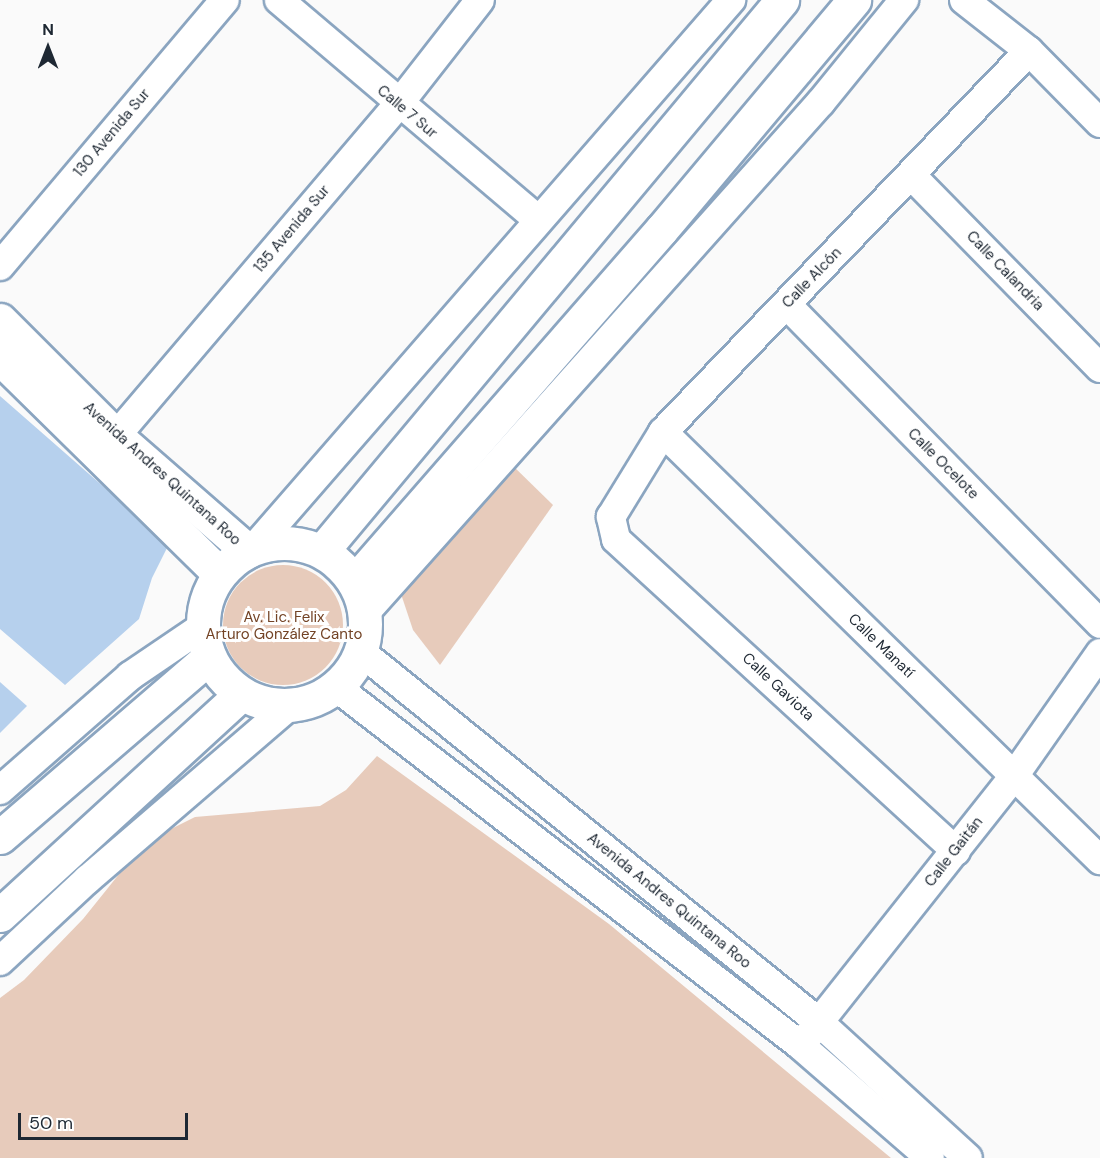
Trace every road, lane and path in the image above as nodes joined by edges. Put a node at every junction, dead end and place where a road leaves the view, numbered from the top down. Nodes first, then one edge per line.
1 (225, 0) edge
2 (279, 0) edge
3 (480, 0) edge
4 (731, 0) edge
5 (782, 0) edge
6 (854, 0) edge
7 (904, 0) edge
8 (964, 0) edge
9 (1029, 51) junction
10 (398, 105) junction
11 (1100, 123) edge
12 (621, 126) junction
13 (654, 154) junction
14 (911, 175) junction
15 (538, 220) junction
16 (0, 266) edge
17 (787, 305) junction
18 (0, 320) edge
19 (0, 358) edge
20 (1100, 368) edge
21 (663, 432) junction
22 (106, 444) junction
23 (611, 517) joint
24 (251, 550) junction
25 (322, 551) junction
26 (220, 574) junction
27 (354, 582) junction
28 (365, 613) junction
29 (1100, 624) edge
30 (206, 642) junction
31 (361, 652) junction
32 (1100, 653) edge
33 (336, 687) junction
34 (241, 693) junction
35 (290, 706) junction
36 (1014, 776) junction
37 (0, 790) edge
38 (0, 837) edge
39 (956, 851) junction
40 (1100, 860) edge
41 (0, 915) edge
42 (0, 960) edge
43 (820, 1023) junction
44 (801, 1045) junction
45 (930, 1158) edge
46 (968, 1158) edge

1 - 16 street, 130 Avenida Sur
2 - 10 street, Calle 7 Sur
3 - 10 street, 135 Avenida Sur
4 - 12 street
5 - 13 main road
6 - 27 main road
7 - 28 street
8 - 9 street
9 - 11 street
9 - 14 street, Calle Alcón
10 - 15 street, Calle 7 Sur
10 - 22 street, 135 Avenida Sur
12 - 13 street
12 - 15 street
13 - 25 main road
14 - 17 street, Calle Alcón
14 - 20 street, Calle Calandria
15 - 24 street
17 - 21 street, Calle Alcón
17 - 29 street, Calle Ocelote
18 - 22 main road, Avenida Andres Quintana Roo
19 - 22 main road, Avenida Andres Quintana Roo
21 - 23 street, Calle Alcón
21 - 36 street, Calle Manatí
22 - 24 main road, Avenida Andres Quintana Roo
22 - 26 main road, Avenida Andres Quintana Roo
23 - 39 street, Calle Gaviota
24 - 25 main road
24 - 26 main road
25 - 27 main road
26 - 30 main road
27 - 28 main road
28 - 31 main road
30 - 34 main road
30 - 37 street
30 - 38 main road
31 - 33 main road
31 - 43 street, Avenida Andres Quintana Roo
32 - 36 street, Calle Gaitán
33 - 35 main road
33 - 44 street, Avenida Andres Quintana Roo
34 - 35 main road
34 - 41 main road
35 - 42 street
36 - 39 street, Calle Gaitán
36 - 40 street, Calle Manatí
39 - 43 street, Calle Gaitán
43 - 44 street, Calle Gaitán
43 - 46 street, Avenida Andres Quintana Roo
44 - 45 street, Avenida Andres Quintana Roo

